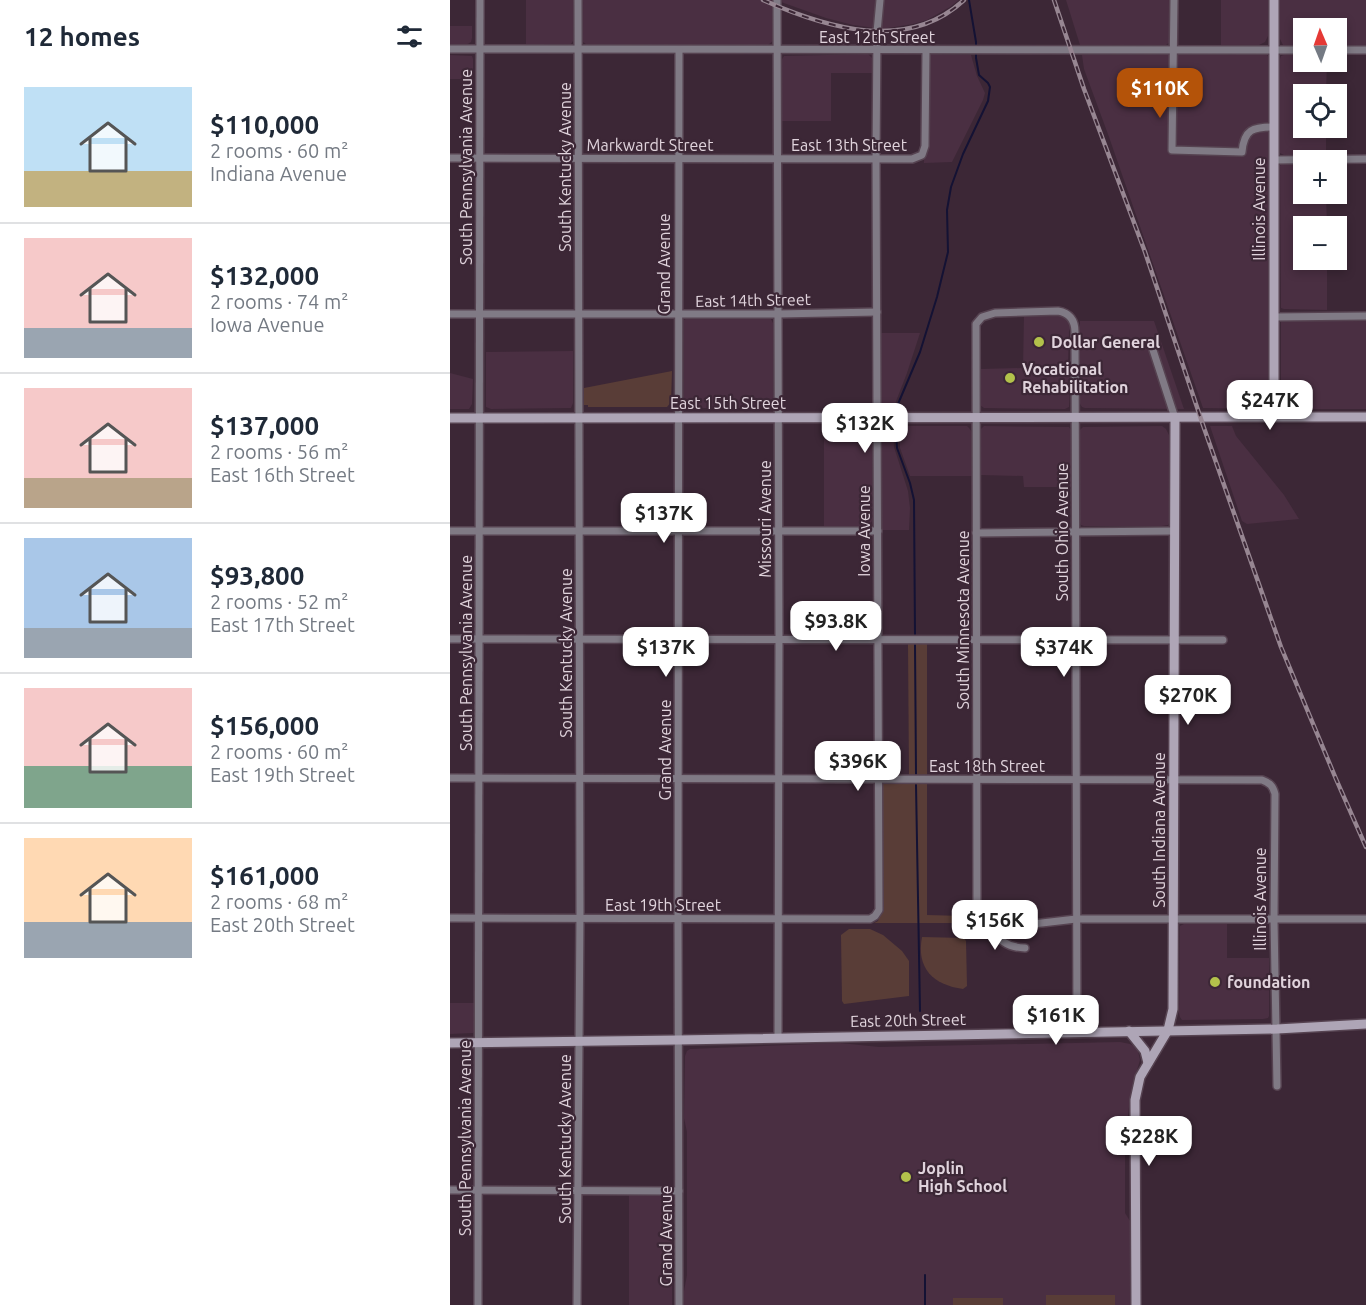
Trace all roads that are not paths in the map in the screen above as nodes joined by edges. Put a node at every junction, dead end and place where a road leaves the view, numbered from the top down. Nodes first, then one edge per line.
1 (480, 0) edge
2 (578, 0) edge
3 (777, 0) edge
4 (880, 0) edge
5 (1174, 0) edge
6 (1274, 0) edge
7 (450, 49) edge
8 (479, 49) junction
9 (578, 50) junction
10 (679, 50) junction
11 (1273, 50) junction
12 (1293, 50) edge
13 (1347, 50) edge
14 (1366, 50) edge
15 (778, 51) junction
16 (877, 51) junction
17 (926, 51) junction
18 (1174, 51) junction
19 (1274, 127) junction
20 (450, 158) edge
21 (480, 158) junction
22 (579, 159) junction
23 (678, 159) junction
24 (778, 159) junction
25 (876, 159) junction
26 (1366, 159) edge
27 (1275, 160) junction
28 (877, 312) junction
29 (450, 314) edge
30 (480, 314) junction
31 (579, 314) junction
32 (678, 314) junction
33 (778, 314) junction
34 (1366, 316) edge
35 (1274, 317) junction
36 (1073, 320) joint
37 (1153, 350) dead end
38 (1274, 417) junction
39 (1366, 417) edge
40 (450, 418) edge
41 (480, 418) junction
42 (580, 418) junction
43 (678, 418) junction
44 (778, 418) junction
45 (878, 418) junction
46 (976, 418) junction
47 (1076, 418) junction
48 (1175, 418) junction
49 (450, 531) edge
50 (479, 531) junction
51 (579, 531) junction
52 (778, 531) junction
53 (878, 531) junction
54 (1175, 531) junction
55 (678, 532) junction
56 (1076, 532) junction
57 (976, 533) junction
58 (450, 639) edge
59 (480, 639) junction
60 (580, 639) junction
61 (679, 639) junction
62 (779, 639) junction
63 (878, 640) junction
64 (977, 640) junction
65 (1076, 640) junction
66 (1175, 640) junction
67 (1223, 640) dead end
68 (450, 778) edge
69 (480, 778) junction
70 (580, 779) junction
71 (678, 779) junction
72 (778, 779) junction
73 (877, 780) junction
74 (977, 780) junction
75 (1076, 780) junction
76 (1174, 780) junction
77 (1272, 784) joint
78 (875, 916) joint
79 (450, 918) edge
80 (479, 918) junction
81 (580, 918) junction
82 (678, 918) junction
83 (778, 919) junction
84 (1076, 919) junction
85 (1366, 919) edge
86 (1174, 920) junction
87 (1274, 920) junction
88 (1033, 924) dead end
89 (1025, 948) dead end
90 (1366, 1024) edge
91 (1276, 1029) junction
92 (1168, 1030) junction
93 (1129, 1031) junction
94 (1077, 1032) junction
95 (778, 1038) junction
96 (678, 1040) junction
97 (578, 1041) junction
98 (479, 1042) junction
99 (450, 1043) edge
100 (1148, 1063) junction
101 (1277, 1086) dead end
102 (450, 1190) edge
103 (478, 1190) junction
104 (579, 1191) junction
105 (679, 1191) junction
106 (478, 1305) edge
107 (577, 1305) edge
108 (679, 1305) edge
109 (1136, 1305) edge

1 - 8 street, South Pennsylvania Avenue
2 - 9 street, South Kentucky Avenue
3 - 15 street, Missouri Avenue
4 - 16 street, Iowa Avenue
5 - 18 street
6 - 11 main road, Illinois Avenue
7 - 8 street, East 12th Street
8 - 9 street, East 12th Street
8 - 21 street, South Pennsylvania Avenue
9 - 10 street, East 12th Street
9 - 22 street, South Kentucky Avenue
10 - 15 street, East 12th Street
10 - 23 street, Grand Avenue
11 - 12 street, East 12th Street
11 - 18 street, East 12th Street
11 - 19 main road, Illinois Avenue
13 - 14 street
15 - 16 street, East 12th Street
15 - 24 street, Missouri Avenue
16 - 17 street, East 12th Street
16 - 25 street, Iowa Avenue
17 - 18 street, East 12th Street
17 - 25 street, East 13th Street
18 - 19 street
19 - 27 main road, Illinois Avenue
20 - 21 street, Markwardt Street
21 - 22 street, Markwardt Street
21 - 30 street, South Pennsylvania Avenue
22 - 23 street, Markwardt Street
22 - 31 street, South Kentucky Avenue
23 - 24 street, Markwardt Street
23 - 32 street, Grand Avenue
24 - 25 street, East 13th Street
24 - 33 street, Missouri Avenue
25 - 28 street, Iowa Avenue
26 - 27 street
27 - 35 main road, Illinois Avenue
28 - 33 street, East 14th Street
28 - 45 street, Iowa Avenue
29 - 30 street, East 14th Street
30 - 31 street, East 14th Street
30 - 41 street, South Pennsylvania Avenue
31 - 32 street, East 14th Street
31 - 42 street, South Kentucky Avenue
32 - 33 street, East 14th Street
32 - 43 street, Grand Avenue
33 - 44 street, Missouri Avenue
34 - 35 street
35 - 38 main road, Illinois Avenue
36 - 46 street, South Minnesota Avenue
36 - 47 street, South Ohio Avenue
37 - 48 street, South Indiana Avenue
38 - 39 main road, East 15th Street
38 - 48 main road, East 15th Street
40 - 41 main road, East 15th Street
41 - 42 main road, East 15th Street
41 - 50 street, South Pennsylvania Avenue
42 - 43 main road, East 15th Street
42 - 51 street, South Kentucky Avenue
43 - 44 main road, East 15th Street
43 - 55 street, Grand Avenue
44 - 45 main road, East 15th Street
44 - 52 street, Missouri Avenue
45 - 46 main road, East 15th Street
45 - 53 street, Iowa Avenue
46 - 47 main road, East 15th Street
46 - 57 street, South Minnesota Avenue
47 - 48 main road, East 15th Street
47 - 56 street, South Ohio Avenue
48 - 54 main road, South Indiana Avenue
49 - 50 street
50 - 51 street
50 - 59 street, South Pennsylvania Avenue
51 - 55 street
51 - 60 street, South Kentucky Avenue
52 - 53 street
52 - 55 street
52 - 62 street, Missouri Avenue
53 - 63 street, Iowa Avenue
54 - 56 street
54 - 66 main road, South Indiana Avenue
55 - 61 street, Grand Avenue
56 - 57 street
56 - 65 street, South Ohio Avenue
57 - 64 street, South Minnesota Avenue
58 - 59 street
59 - 60 street
59 - 69 street, South Pennsylvania Avenue
60 - 61 street
60 - 70 street, South Kentucky Avenue
61 - 62 street
61 - 71 street, Grand Avenue
62 - 63 street
62 - 72 street, Missouri Avenue
63 - 64 street
63 - 73 street, Iowa Avenue
64 - 65 street
64 - 74 street, South Minnesota Avenue
65 - 66 street
65 - 75 street, South Ohio Avenue
66 - 67 street
66 - 76 main road, South Indiana Avenue
68 - 69 street, East 18th Street
69 - 70 street, East 18th Street
69 - 80 street, South Pennsylvania Avenue
70 - 71 street, East 18th Street
70 - 81 street, South Kentucky Avenue
71 - 72 street, East 18th Street
71 - 82 street, Grand Avenue
72 - 73 street, East 18th Street
72 - 83 street, Missouri Avenue
73 - 74 street, East 18th Street
73 - 78 street, Iowa Avenue
74 - 75 street, East 18th Street
74 - 89 street, South Minnesota Avenue
75 - 76 street, East 18th Street
75 - 84 street, South Ohio Avenue
76 - 77 street, East 18th Street
76 - 86 main road, South Indiana Avenue
77 - 87 street, Illinois Avenue
78 - 83 street, East 19th Street
79 - 80 street, East 19th Street
80 - 81 street, East 19th Street
80 - 98 street, South Pennsylvania Avenue
81 - 82 street, East 19th Street
81 - 97 street, South Kentucky Avenue
82 - 83 street, East 19th Street
82 - 96 street, Grand Avenue
83 - 95 street, Missouri Avenue
84 - 86 street
84 - 88 street
84 - 94 street, South Ohio Avenue
85 - 87 street
86 - 87 street
86 - 92 main road, South Indiana Avenue
87 - 91 street, Illinois Avenue
90 - 91 main road, East 20th Street
91 - 92 main road, East 20th Street
91 - 101 street, Illinois Avenue
92 - 93 main road, East 20th Street
92 - 100 main road, South Indiana Avenue
93 - 94 main road, East 20th Street
93 - 100 main road
94 - 95 main road, East 20th Street
95 - 96 main road, East 20th Street
96 - 97 main road, East 20th Street
96 - 105 street, Grand Avenue
97 - 98 main road, East 20th Street
97 - 104 street, South Kentucky Avenue
98 - 99 main road, East 20th Street
98 - 103 street, South Pennsylvania Avenue
100 - 109 main road, South Indiana Avenue
102 - 103 street
103 - 104 street
103 - 106 street, South Pennsylvania Avenue
104 - 105 street
104 - 107 street, South Kentucky Avenue
105 - 108 street, Grand Avenue

